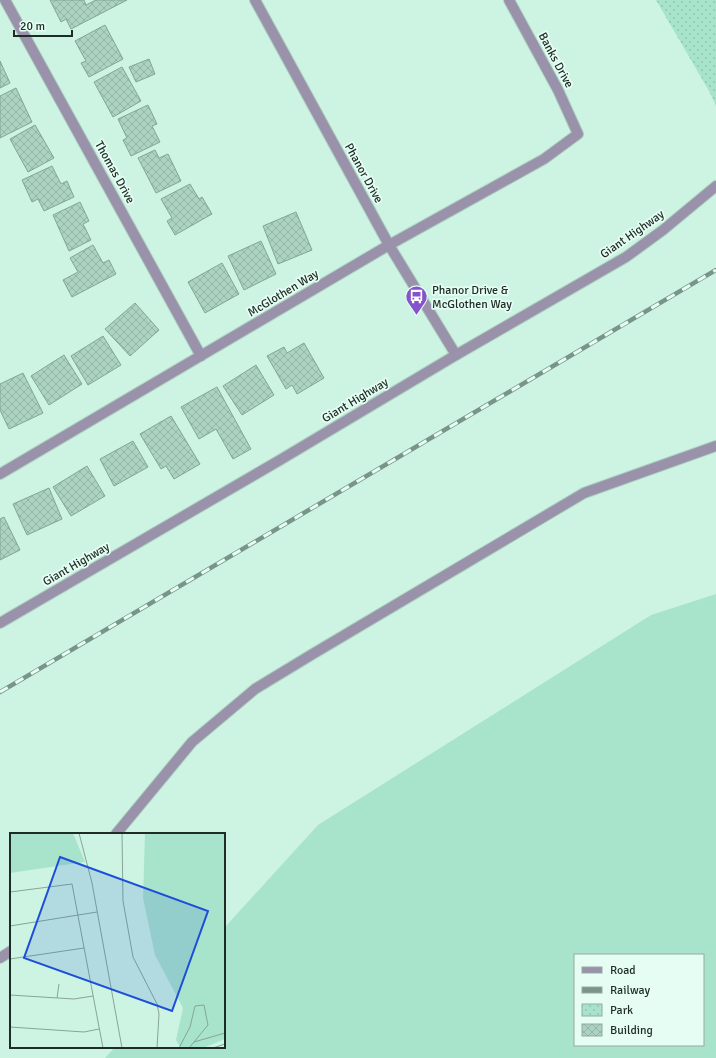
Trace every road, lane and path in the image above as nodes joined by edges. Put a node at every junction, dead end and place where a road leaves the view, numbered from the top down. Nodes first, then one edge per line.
1 (5, 0) edge
2 (255, 0) edge
3 (509, 0) edge
4 (578, 134) joint
5 (716, 186) edge
6 (388, 245) junction
7 (456, 355) junction
8 (201, 356) junction
9 (716, 446) edge
10 (0, 474) edge
11 (0, 623) edge
12 (117, 833) edge
13 (10, 952) edge
14 (0, 958) edge

1 - 8 street, Thomas Drive
2 - 6 street, Phanor Drive
3 - 4 street, Banks Drive
4 - 6 street, McGlothen Way
5 - 7 street, Giant Highway
6 - 7 street, Phanor Drive
6 - 8 street, McGlothen Way
7 - 11 street, Giant Highway
8 - 10 street, McGlothen Way
9 - 12 street
13 - 14 street

